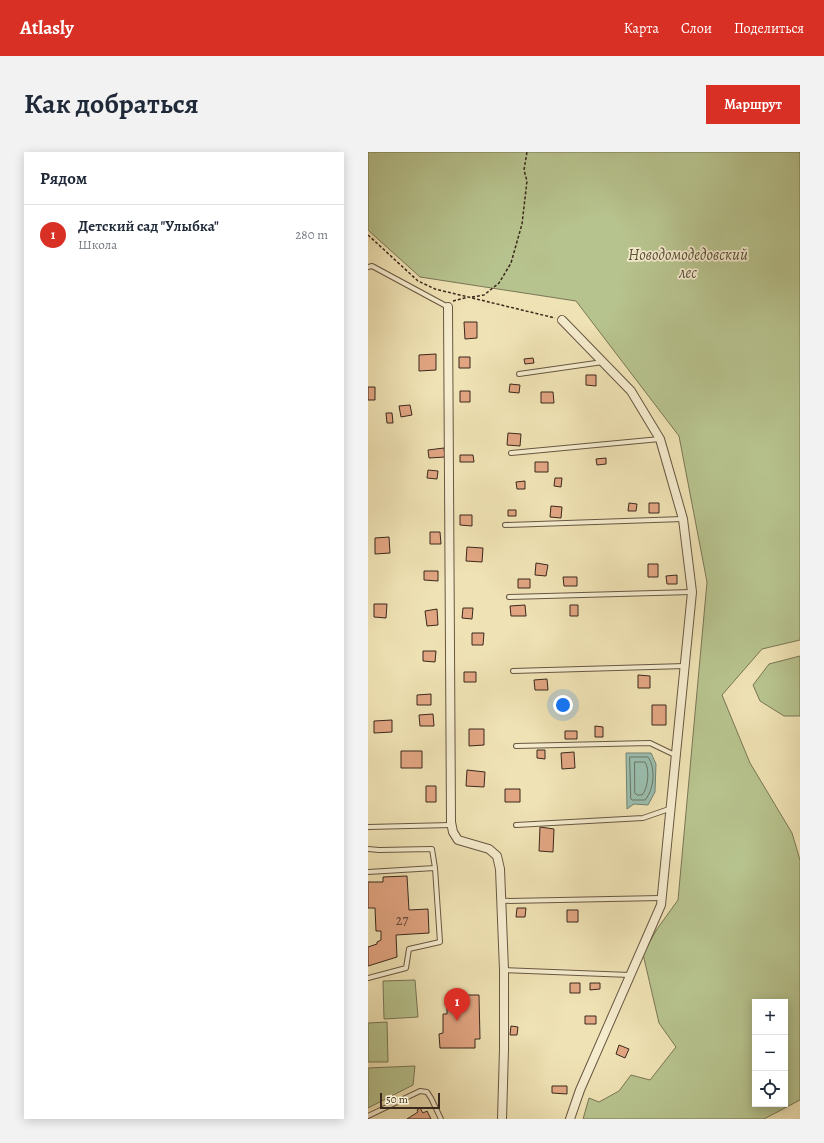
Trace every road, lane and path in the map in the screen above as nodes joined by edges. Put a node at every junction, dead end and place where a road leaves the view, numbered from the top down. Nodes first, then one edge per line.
1 (527, 152) edge
2 (368, 235) edge
3 (368, 267) edge
4 (470, 297) junction
5 (448, 307) junction
6 (562, 320) joint
7 (603, 362) junction
8 (519, 374) dead end
9 (660, 439) junction
10 (511, 453) dead end
11 (683, 518) junction
12 (505, 525) dead end
13 (692, 592) junction
14 (509, 597) dead end
15 (685, 666) junction
16 (513, 671) dead end
17 (516, 746) dead end
18 (677, 756) junction
19 (672, 808) junction
20 (451, 825) junction
21 (516, 825) dead end
22 (368, 827) edge
23 (368, 849) edge
24 (436, 868) junction
25 (368, 872) edge
26 (662, 898) junction
27 (502, 901) junction
28 (504, 970) junction
29 (630, 975) junction
30 (368, 978) edge
31 (368, 1116) edge
32 (441, 1119) edge
33 (502, 1119) edge
34 (570, 1119) edge

1 - 4 path
2 - 4 path
3 - 5 lane
4 - 5 path
4 - 6 path
5 - 20 street
6 - 7 street
7 - 8 lane
7 - 9 street
9 - 10 lane
9 - 11 street
11 - 12 lane
11 - 13 street
13 - 14 lane
13 - 15 street
15 - 16 lane
15 - 18 street
17 - 18 lane
18 - 19 street
19 - 21 lane
19 - 26 street
20 - 22 lane
20 - 27 street
23 - 24 lane
24 - 25 lane
24 - 30 lane
26 - 27 lane
26 - 29 street
27 - 28 street
28 - 29 lane
28 - 33 street
29 - 34 street
31 - 32 lane

